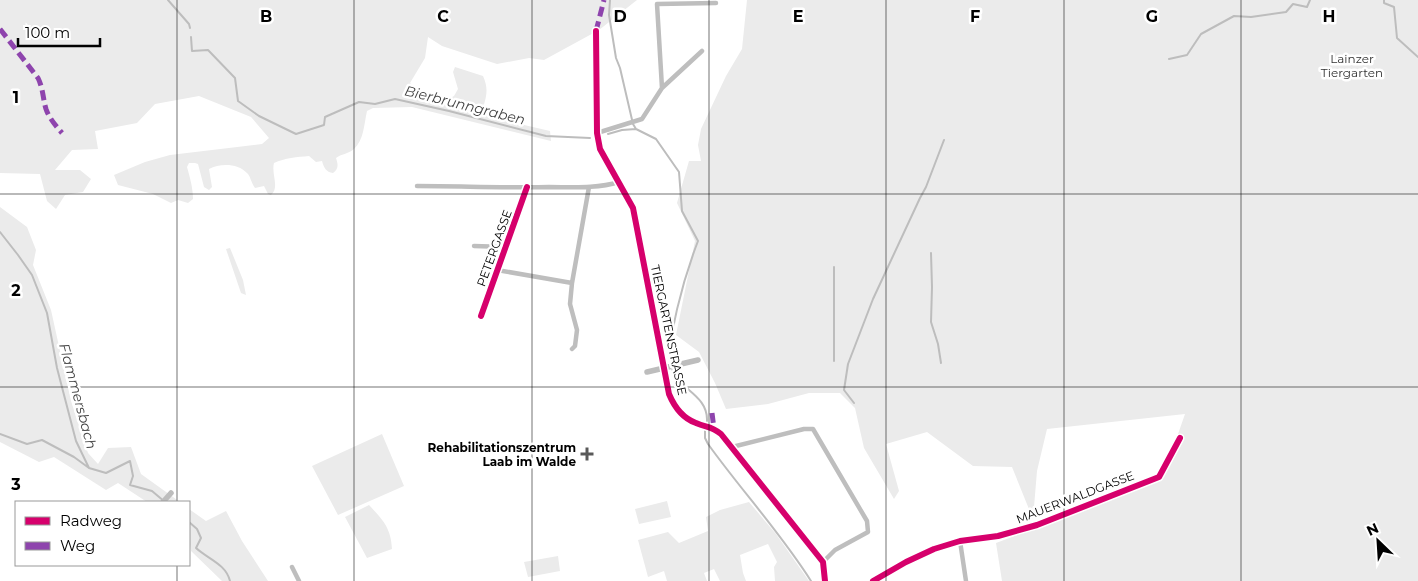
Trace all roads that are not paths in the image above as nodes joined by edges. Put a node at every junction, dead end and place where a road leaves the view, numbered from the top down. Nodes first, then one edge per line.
1 (716, 3) dead end
2 (596, 30) dead end
3 (702, 51) dead end
4 (662, 88) junction
5 (597, 133) junction
6 (619, 182) junction
7 (417, 186) dead end
8 (527, 187) junction
9 (589, 187) junction
10 (474, 246) dead end
11 (506, 247) junction
12 (497, 270) junction
13 (572, 283) junction
14 (481, 316) dead end
15 (572, 349) dead end
16 (1180, 438) dead end
17 (732, 447) junction
18 (960, 541) junction
19 (823, 562) junction
20 (292, 567) dead end
21 (298, 581) edge
22 (825, 581) edge
23 (873, 581) edge
24 (966, 581) edge

1 - 4 street
2 - 5 street, TIERGARTENSTRASSE
3 - 4 street
4 - 5 street
5 - 6 street, TIERGARTENSTRASSE
6 - 9 street
6 - 17 street, TIERGARTENSTRASSE
7 - 8 street
8 - 9 street
8 - 11 street, PETERGASSE
9 - 13 street
10 - 11 street, PETERGASSE
11 - 12 street, PETERGASSE
12 - 13 street
12 - 14 street, PETERGASSE
13 - 15 street
16 - 18 street, MAUERWALDGASSE
17 - 19 street, TIERGARTENSTRASSE
17 - 19 street
18 - 23 street, MAUERWALDGASSE
18 - 24 street
19 - 22 street
20 - 21 street

